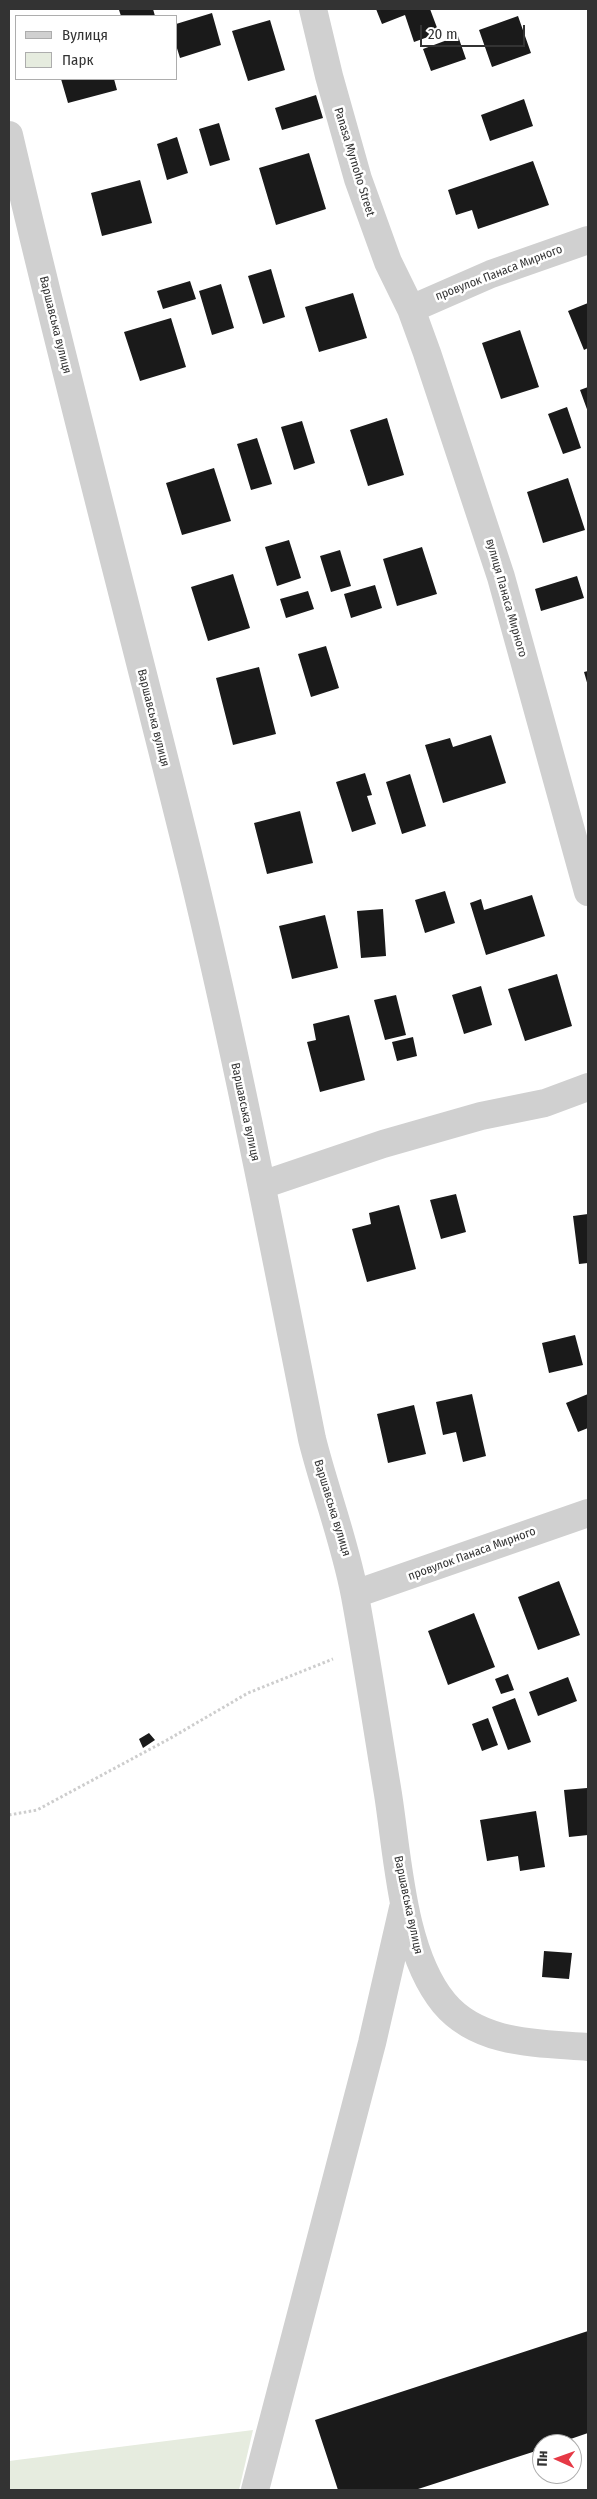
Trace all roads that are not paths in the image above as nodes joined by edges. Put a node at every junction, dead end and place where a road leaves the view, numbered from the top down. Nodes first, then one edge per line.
1 (314, 9) edge
2 (9, 135) edge
3 (588, 240) edge
4 (411, 309) junction
5 (588, 892) edge
6 (588, 1087) edge
7 (262, 1185) junction
8 (588, 1513) edge
9 (355, 1594) junction
10 (405, 1899) junction
11 (588, 2047) edge
12 (255, 2490) edge

1 - 4 street, Panasa Myrnoho Street
2 - 7 street, Варшавська вулиця
3 - 4 street, провулок Панаса Мирного
4 - 5 street, вулиця Панаса Мирного
6 - 7 street
7 - 9 street, Варшавська вулиця
8 - 9 street, провулок Панаса Мирного
9 - 10 street, Варшавська вулиця
10 - 11 street, Варшавська вулиця
10 - 12 street

